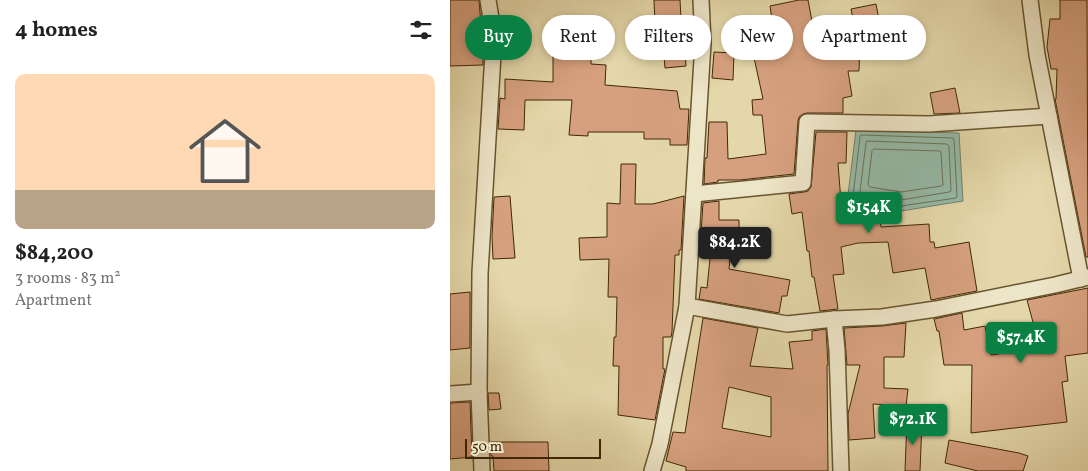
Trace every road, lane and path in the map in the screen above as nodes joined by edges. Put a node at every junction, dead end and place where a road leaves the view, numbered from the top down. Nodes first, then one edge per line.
1 (488, 0) edge
2 (701, 0) edge
3 (1030, 0) edge
4 (1049, 116) junction
5 (694, 194) junction
6 (1084, 278) edge
7 (687, 306) junction
8 (834, 319) junction
9 (479, 392) junction
10 (450, 394) edge
11 (482, 471) edge
12 (652, 471) edge
13 (841, 471) edge

1 - 9 street
2 - 5 street
3 - 4 street
4 - 5 street
4 - 6 street
5 - 7 street
6 - 8 street
7 - 8 street
7 - 12 street
8 - 13 street
9 - 10 street
9 - 11 street

